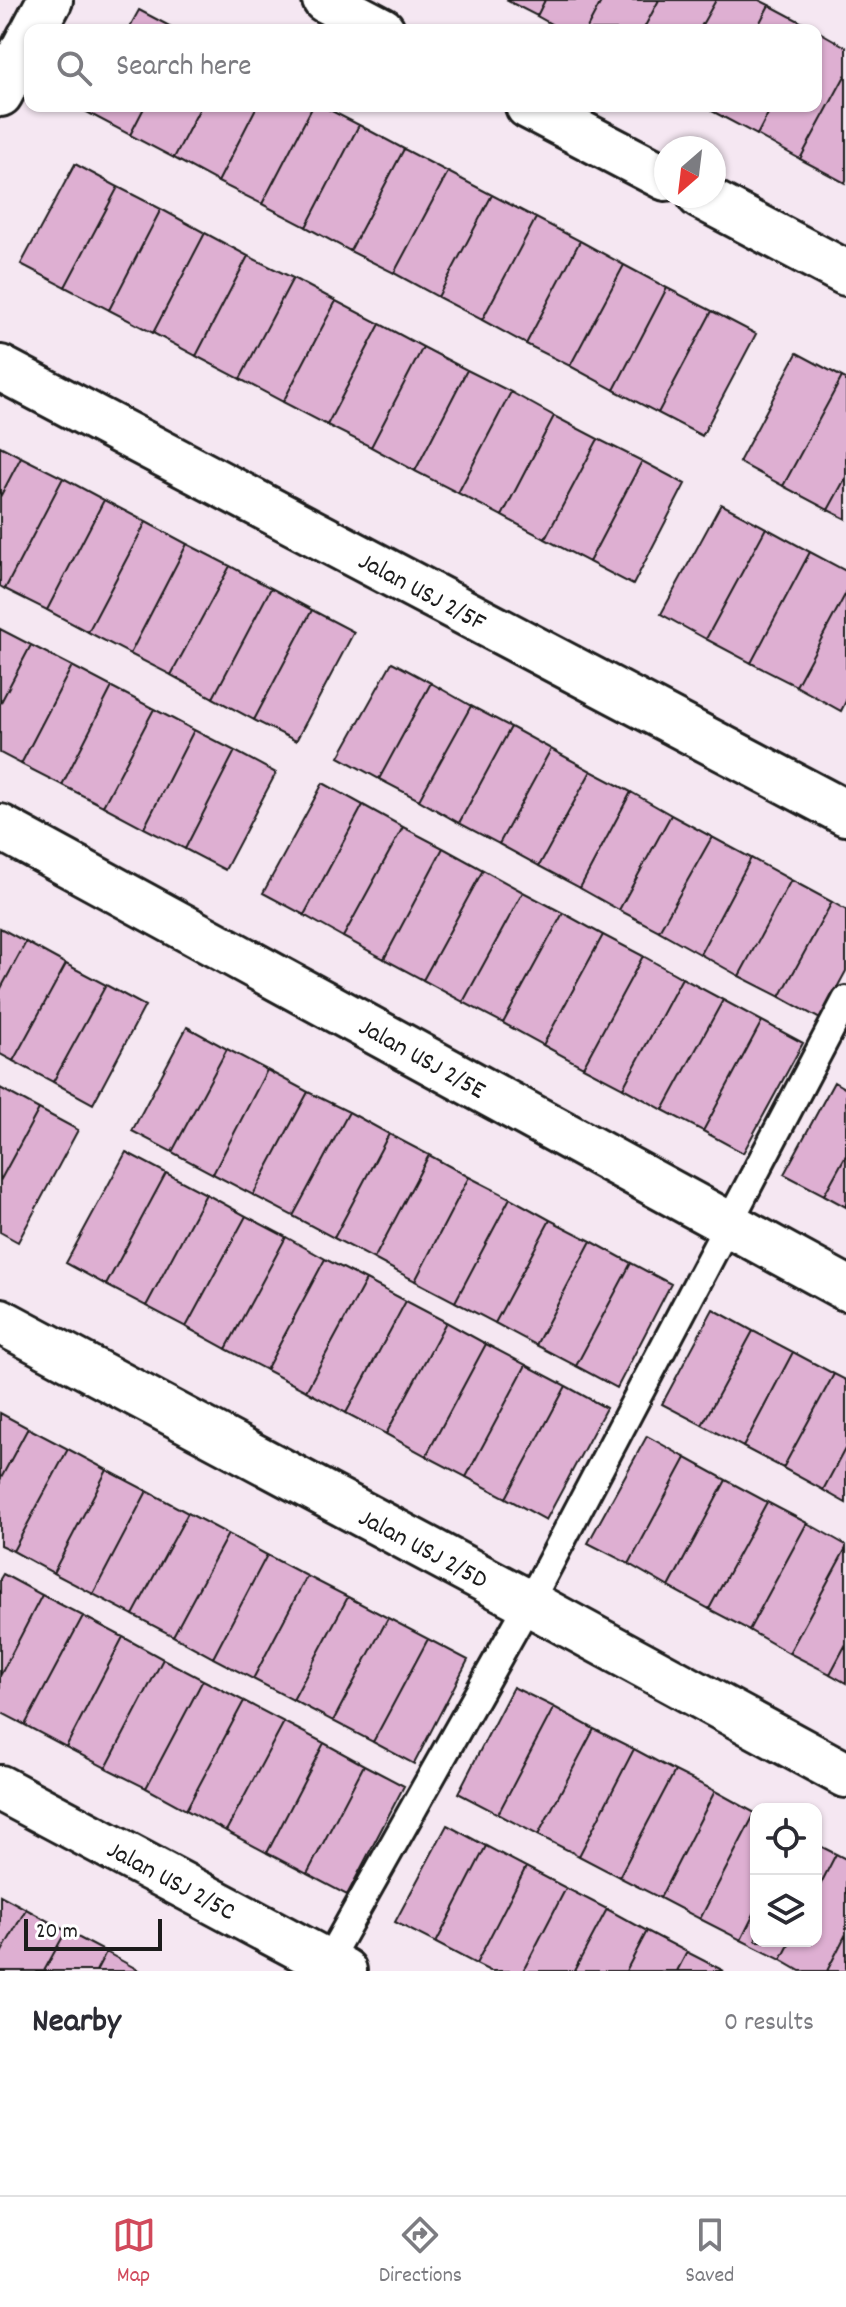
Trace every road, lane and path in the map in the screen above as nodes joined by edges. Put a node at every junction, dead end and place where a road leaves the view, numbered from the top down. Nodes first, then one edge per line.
1 (50, 0) edge
2 (325, 0) edge
3 (37, 24) edge
4 (371, 24) edge
5 (24, 48) edge
6 (0, 94) edge
7 (540, 112) edge
8 (654, 172) edge
9 (723, 208) edge
10 (846, 273) edge
11 (0, 368) edge
12 (846, 813) edge
13 (0, 827) edge
14 (846, 1000) edge
15 (728, 1224) junction
16 (846, 1288) edge
17 (0, 1321) edge
18 (529, 1603) junction
19 (846, 1775) edge
20 (0, 1788) edge
21 (331, 1968) edge

1 - 3 street
2 - 4 street
5 - 6 street
7 - 8 street
9 - 10 street
11 - 12 street, Jalan USJ 2/5F
13 - 15 street, Jalan USJ 2/5E
14 - 15 lane
15 - 16 street, Jalan USJ 2/5E
15 - 18 lane
17 - 18 street, Jalan USJ 2/5D
18 - 19 street, Jalan USJ 2/5D
18 - 21 lane
20 - 21 street, Jalan USJ 2/5C

